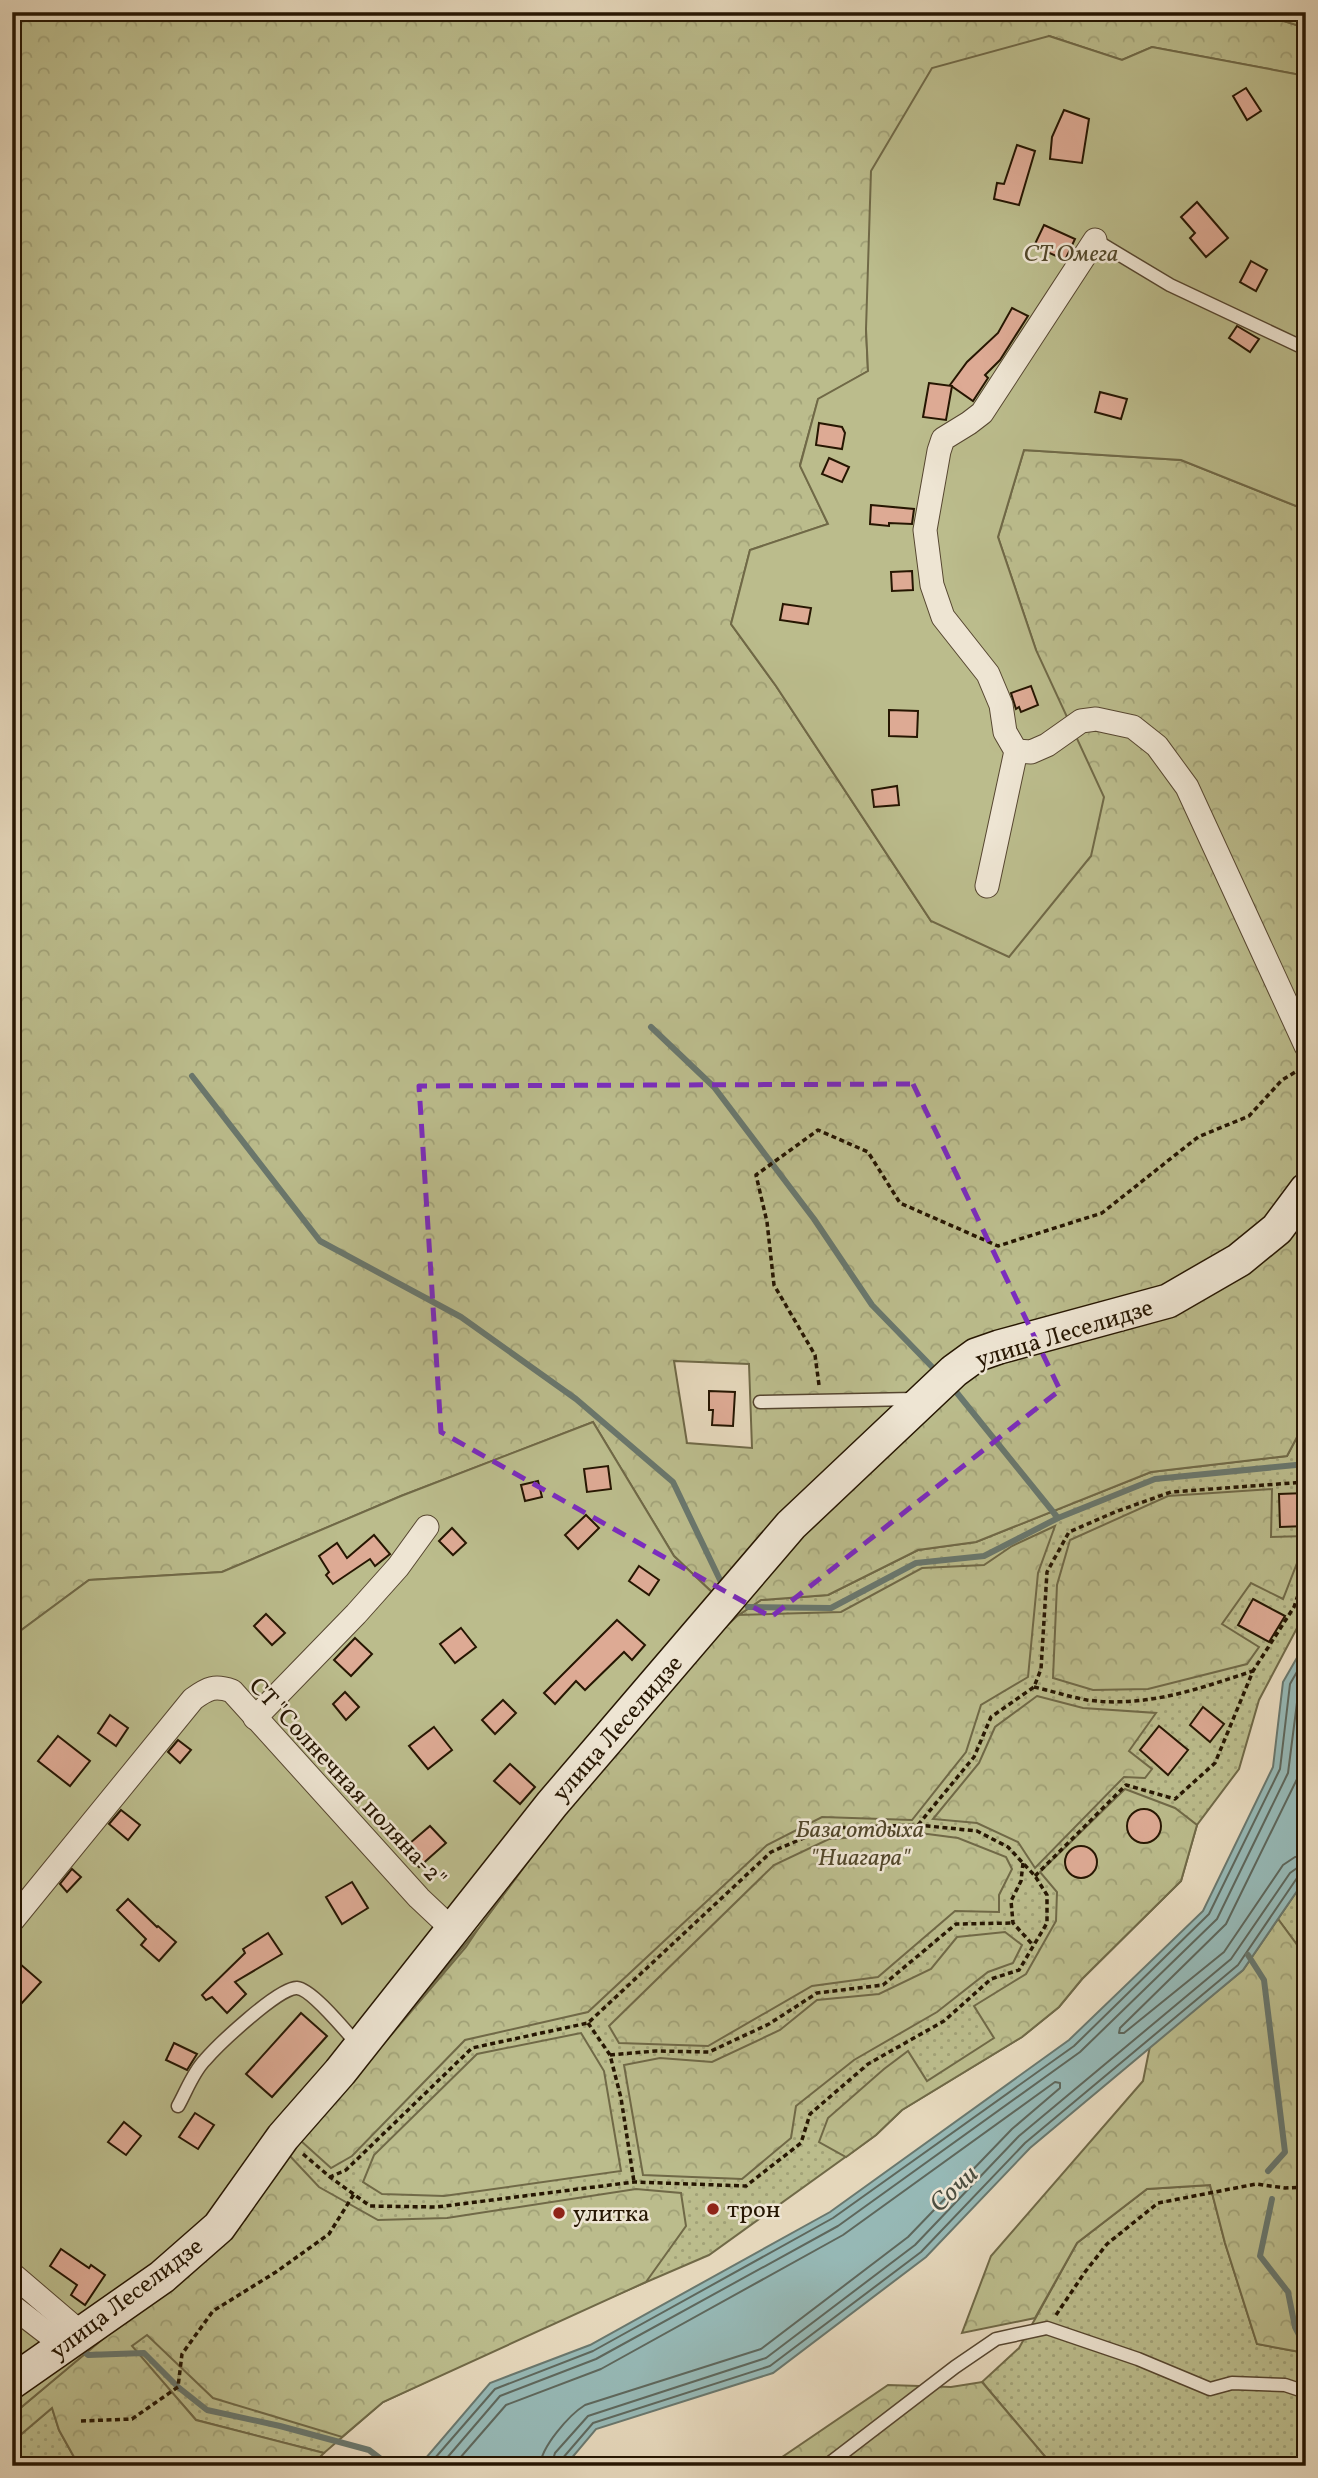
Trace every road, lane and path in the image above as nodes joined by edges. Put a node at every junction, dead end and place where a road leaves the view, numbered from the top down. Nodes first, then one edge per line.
1 (18, 12) edge
2 (12, 16) edge
3 (1095, 240) joint
4 (1306, 349) edge
5 (1016, 751) junction
6 (987, 886) dead end
7 (1306, 1046) edge
8 (1306, 1066) edge
9 (1306, 1190) edge
10 (925, 1398) junction
11 (822, 1401) junction
12 (760, 1402) dead end
13 (1306, 1482) edge
14 (427, 1527) dead end
15 (1306, 1572) edge
16 (1253, 1671) junction
17 (1034, 1687) junction
18 (255, 1718) junction
19 (918, 1825) junction
20 (1023, 1863) junction
21 (1035, 1875) junction
22 (12, 1921) edge
23 (1013, 1923) junction
24 (453, 1930) junction
25 (1032, 1944) junction
26 (588, 2023) junction
27 (360, 2047) junction
28 (610, 2055) junction
29 (178, 2106) dead end
30 (283, 2137) junction
31 (330, 2177) junction
32 (634, 2182) junction
33 (1306, 2187) edge
34 (354, 2194) junction
35 (12, 2274) edge
36 (12, 2306) edge
37 (1047, 2328) junction
38 (72, 2339) junction
39 (12, 2382) edge
40 (1306, 2392) edge
41 (81, 2421) dead end
42 (827, 2466) edge

1 - 2 path
3 - 4 lane
3 - 5 street
5 - 6 street
5 - 7 street
8 - 11 path
9 - 10 street, улица Леселидзе
10 - 11 lane
10 - 24 street, улица Леселидзе
11 - 12 lane
13 - 17 path
14 - 18 street
15 - 16 path
16 - 17 path
16 - 21 path
17 - 19 path
18 - 22 street, СТ "Солнечная поляна-2"
18 - 24 street, СТ "Солнечная поляна-2"
19 - 20 path
19 - 26 path
20 - 21 path
20 - 23 path
21 - 25 path
23 - 25 path
23 - 28 path
24 - 27 street, улица Леселидзе
25 - 32 path
26 - 28 path
26 - 31 path
27 - 29 lane
27 - 30 street, улица Леселидзе
28 - 32 path
30 - 31 path
30 - 38 street, улица Леселидзе
31 - 34 path
32 - 34 path
33 - 37 path
34 - 41 path
35 - 38 street
36 - 38 street
37 - 40 lane
37 - 42 lane
38 - 39 street, улица Леселидзе

